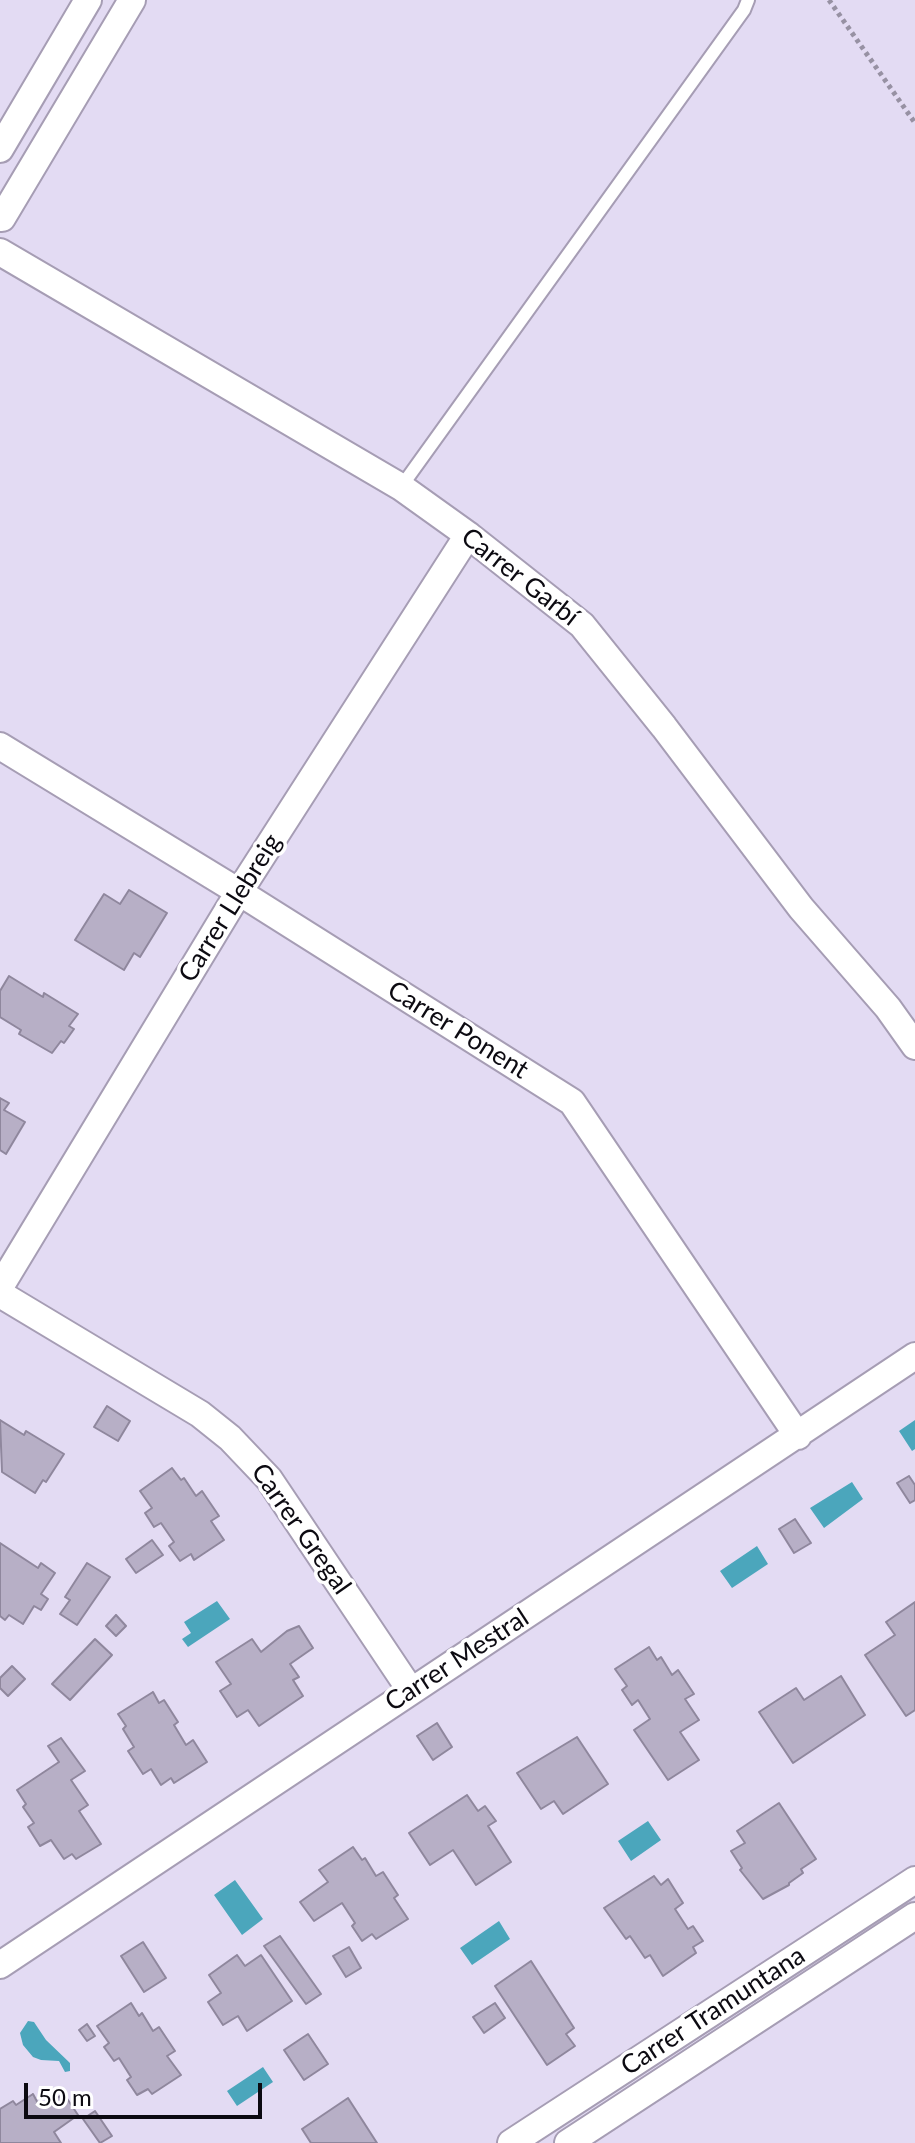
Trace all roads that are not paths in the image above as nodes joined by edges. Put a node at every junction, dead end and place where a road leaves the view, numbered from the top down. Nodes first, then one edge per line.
1 (88, 0) edge
2 (132, 0) edge
3 (748, 0) edge
4 (0, 149) edge
5 (1, 217) edge
6 (0, 252) edge
7 (401, 487) junction
8 (468, 535) junction
9 (0, 746) edge
10 (239, 892) junction
11 (915, 1046) edge
12 (0, 1287) edge
13 (0, 1294) edge
14 (915, 1356) edge
15 (798, 1436) junction
16 (411, 1691) junction
17 (915, 1880) edge
18 (915, 1916) edge
19 (0, 1965) edge
20 (511, 2143) edge
21 (568, 2143) edge

1 - 4 street
2 - 5 street
3 - 7 lane
5 - 6 street
6 - 7 street, Carrer Garbí
7 - 8 street, Carrer Garbí
8 - 10 street, Carrer Llebreig
8 - 11 street, Carrer Garbí
9 - 10 street, Carrer Ponent
10 - 12 street, Carrer Llebreig
10 - 15 street, Carrer Ponent
13 - 16 street, Carrer Gregal
14 - 15 street, Carrer Mestral
15 - 16 street, Carrer Mestral
16 - 19 street, Carrer Mestral
17 - 20 street, Carrer Tramuntana
18 - 21 street

